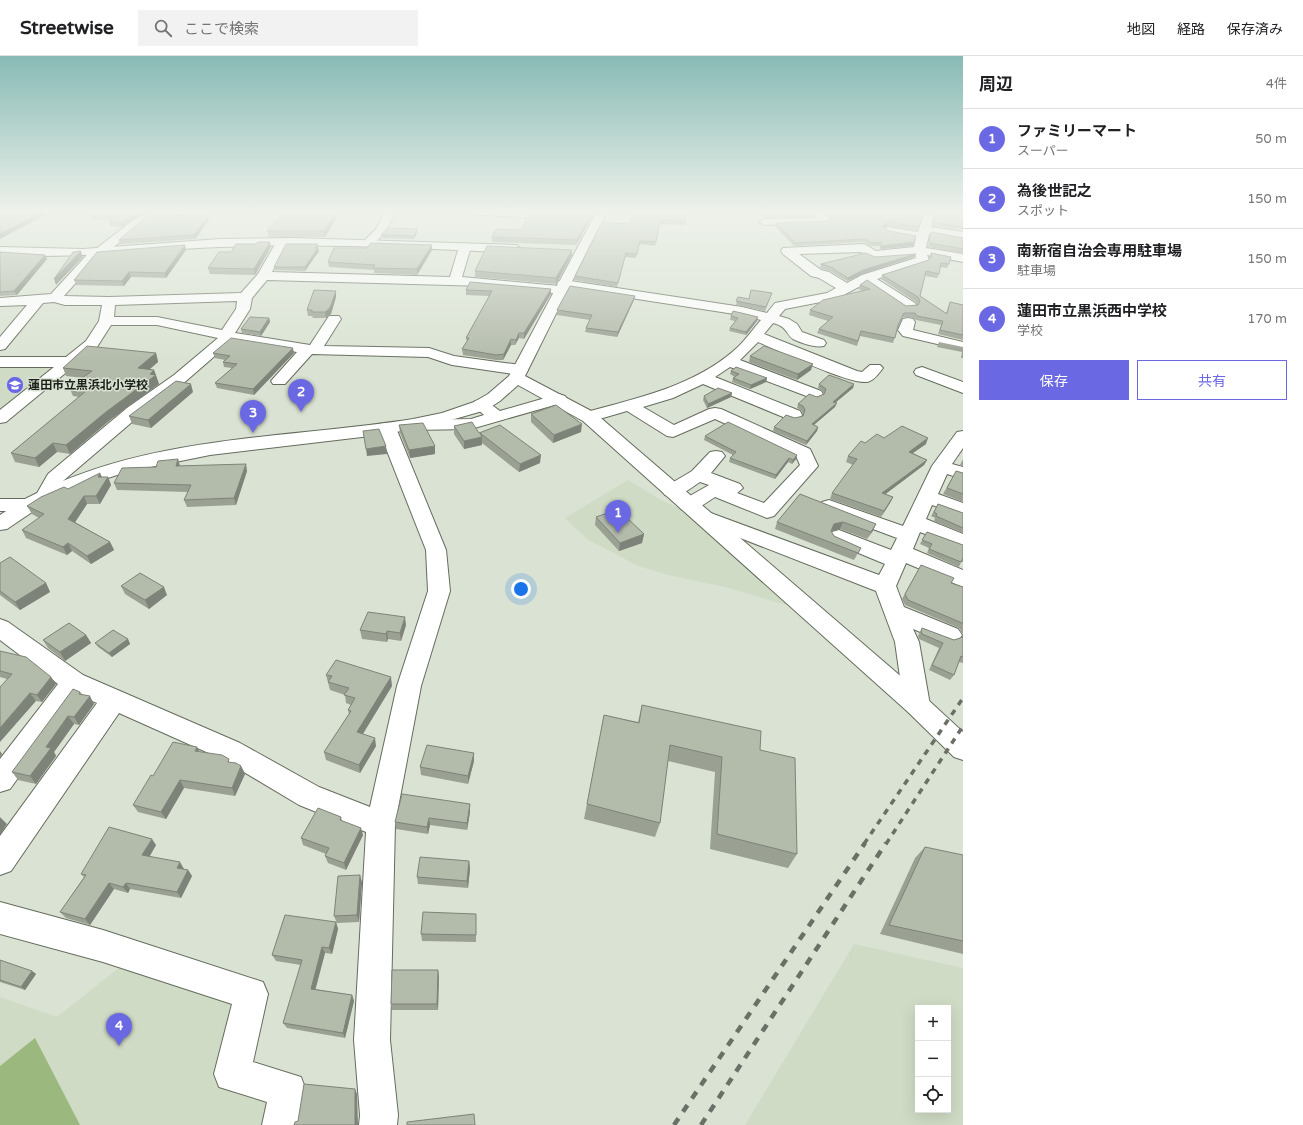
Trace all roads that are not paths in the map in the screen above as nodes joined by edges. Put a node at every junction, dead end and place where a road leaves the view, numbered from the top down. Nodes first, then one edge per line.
1 (88, 261) edge
2 (269, 261) edge
3 (461, 261) edge
4 (569, 261) edge
5 (800, 261) edge
6 (920, 261) edge
7 (263, 276) junction
8 (867, 278) junction
9 (455, 281) junction
10 (562, 287) junction
11 (847, 289) junction
12 (33, 295) junction
13 (245, 297) junction
14 (55, 298) junction
15 (109, 301) junction
16 (0, 302) edge
17 (910, 306) edge
18 (770, 317) junction
19 (334, 319) dead end
20 (106, 321) junction
21 (908, 322) dead end
22 (226, 334) junction
23 (755, 335) junction
24 (820, 343) dead end
25 (0, 346) edge
26 (963, 346) edge
27 (311, 350) junction
28 (729, 361) junction
29 (0, 362) edge
30 (69, 362) junction
31 (875, 368) dead end
32 (922, 372) dead end
33 (518, 374) junction
34 (703, 378) junction
35 (280, 381) dead end
36 (963, 388) edge
37 (815, 394) dead end
38 (559, 399) junction
39 (481, 405) junction
40 (630, 406) junction
41 (794, 415) dead end
42 (496, 417) junction
43 (589, 417) junction
44 (0, 418) edge
45 (412, 425) junction
46 (387, 428) junction
47 (963, 436) edge
48 (716, 456) dead end
49 (941, 466) junction
50 (963, 473) edge
51 (699, 475) junction
52 (672, 491) junction
53 (46, 495) junction
54 (926, 496) junction
55 (758, 498) dead end
56 (0, 505) edge
57 (27, 505) junction
58 (828, 506) edge
59 (694, 510) junction
60 (963, 510) edge
61 (0, 524) edge
62 (839, 537) edge
63 (905, 542) junction
64 (963, 542) edge
65 (963, 579) edge
66 (885, 586) junction
67 (895, 612) junction
68 (0, 628) edge
69 (950, 635) dead end
70 (74, 682) junction
71 (114, 700) junction
72 (917, 705) junction
73 (963, 749) edge
74 (0, 780) edge
75 (380, 824) junction
76 (0, 861) edge
77 (0, 918) edge
78 (281, 1125) edge
79 (378, 1125) edge

1 - 14 street
2 - 7 street
3 - 9 street
4 - 10 street
5 - 11 street
6 - 8 street
7 - 9 street
7 - 13 street
8 - 11 street
8 - 17 street
9 - 10 street
10 - 18 street
10 - 33 street
11 - 18 street
12 - 14 street
12 - 16 street
12 - 25 street
13 - 15 street
13 - 22 street
14 - 15 street
15 - 20 street
18 - 23 street
18 - 24 street
19 - 27 street
20 - 22 street
20 - 30 street
21 - 26 street
22 - 27 street
22 - 53 street
23 - 28 street
23 - 31 street
27 - 33 street
27 - 35 street
28 - 34 street
28 - 37 street
29 - 30 street
30 - 44 street
32 - 36 street
33 - 38 street
33 - 39 street
34 - 40 street
34 - 41 street
38 - 42 street
38 - 43 street
39 - 42 street
39 - 45 street
40 - 43 street
40 - 59 street
42 - 45 street
43 - 52 street
45 - 46 street
46 - 53 street
46 - 75 street
47 - 49 street
48 - 51 street
49 - 50 street
49 - 54 street
51 - 52 street
51 - 55 street
52 - 59 street
53 - 57 street
54 - 60 street
54 - 63 street
56 - 57 street
57 - 61 street
58 - 63 street
59 - 66 street
59 - 72 street
62 - 63 street
63 - 64 street
63 - 65 street
63 - 66 street
66 - 67 street
67 - 69 street
67 - 72 street
68 - 70 street
70 - 71 street
70 - 74 street
71 - 75 street
71 - 76 street
72 - 73 street
75 - 79 street
77 - 78 street

